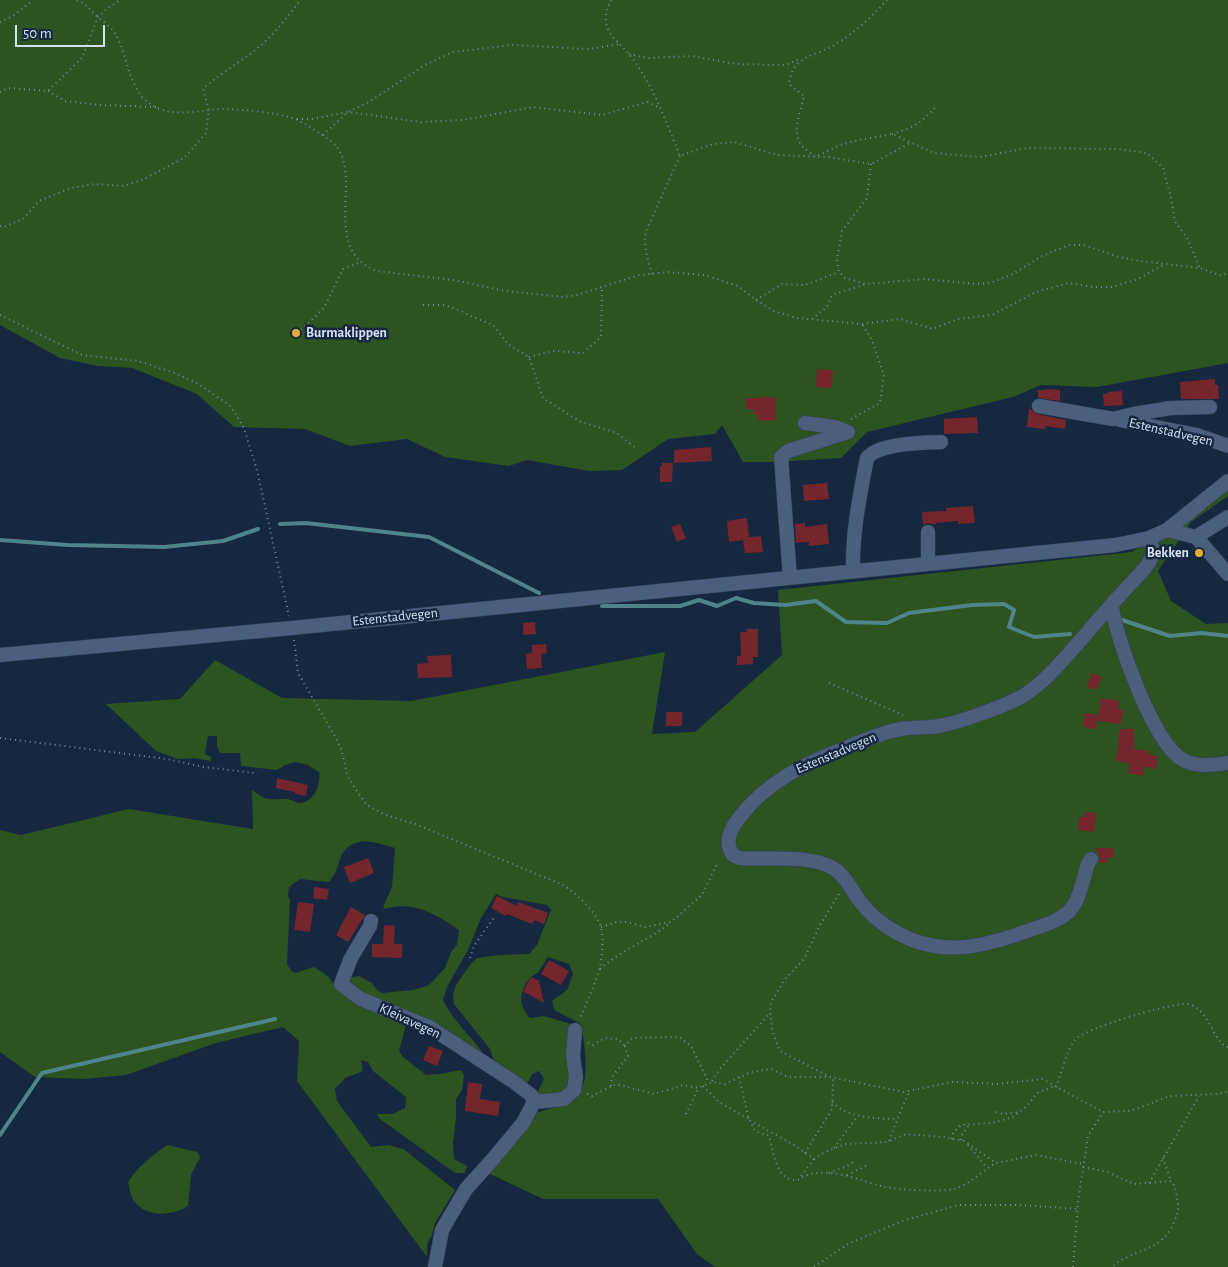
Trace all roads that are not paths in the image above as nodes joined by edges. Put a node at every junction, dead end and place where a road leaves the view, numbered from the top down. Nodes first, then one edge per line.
1 (1039, 406) dead end
2 (1210, 407) dead end
3 (1113, 419) junction
4 (805, 423) dead end
5 (941, 442) dead end
6 (1228, 446) edge
7 (1228, 481) edge
8 (1228, 517) edge
9 (1167, 530) junction
10 (928, 532) dead end
11 (1196, 537) junction
12 (1149, 538) junction
13 (928, 563) junction
14 (853, 571) junction
15 (1228, 574) edge
16 (790, 578) junction
17 (1112, 606) junction
18 (0, 655) edge
19 (1228, 763) edge
20 (1091, 859) dead end
21 (371, 921) dead end
22 (575, 1033) road end
23 (534, 1102) junction
24 (435, 1267) edge

1 - 3 street, Estenstadvegen
2 - 3 street, Estenstadvegen
3 - 6 street, Estenstadvegen
4 - 16 street
5 - 14 street
7 - 9 street, Estenstadvegen
8 - 11 street
9 - 11 street
9 - 12 street, Estenstadvegen
10 - 13 street
11 - 15 street
12 - 13 street, Estenstadvegen
12 - 17 street, Estenstadvegen
13 - 14 street, Estenstadvegen
14 - 16 street, Estenstadvegen
16 - 18 street, Estenstadvegen
17 - 19 street
17 - 20 street, Estenstadvegen
21 - 23 street, Kleivavegen
22 - 23 street
23 - 24 street

